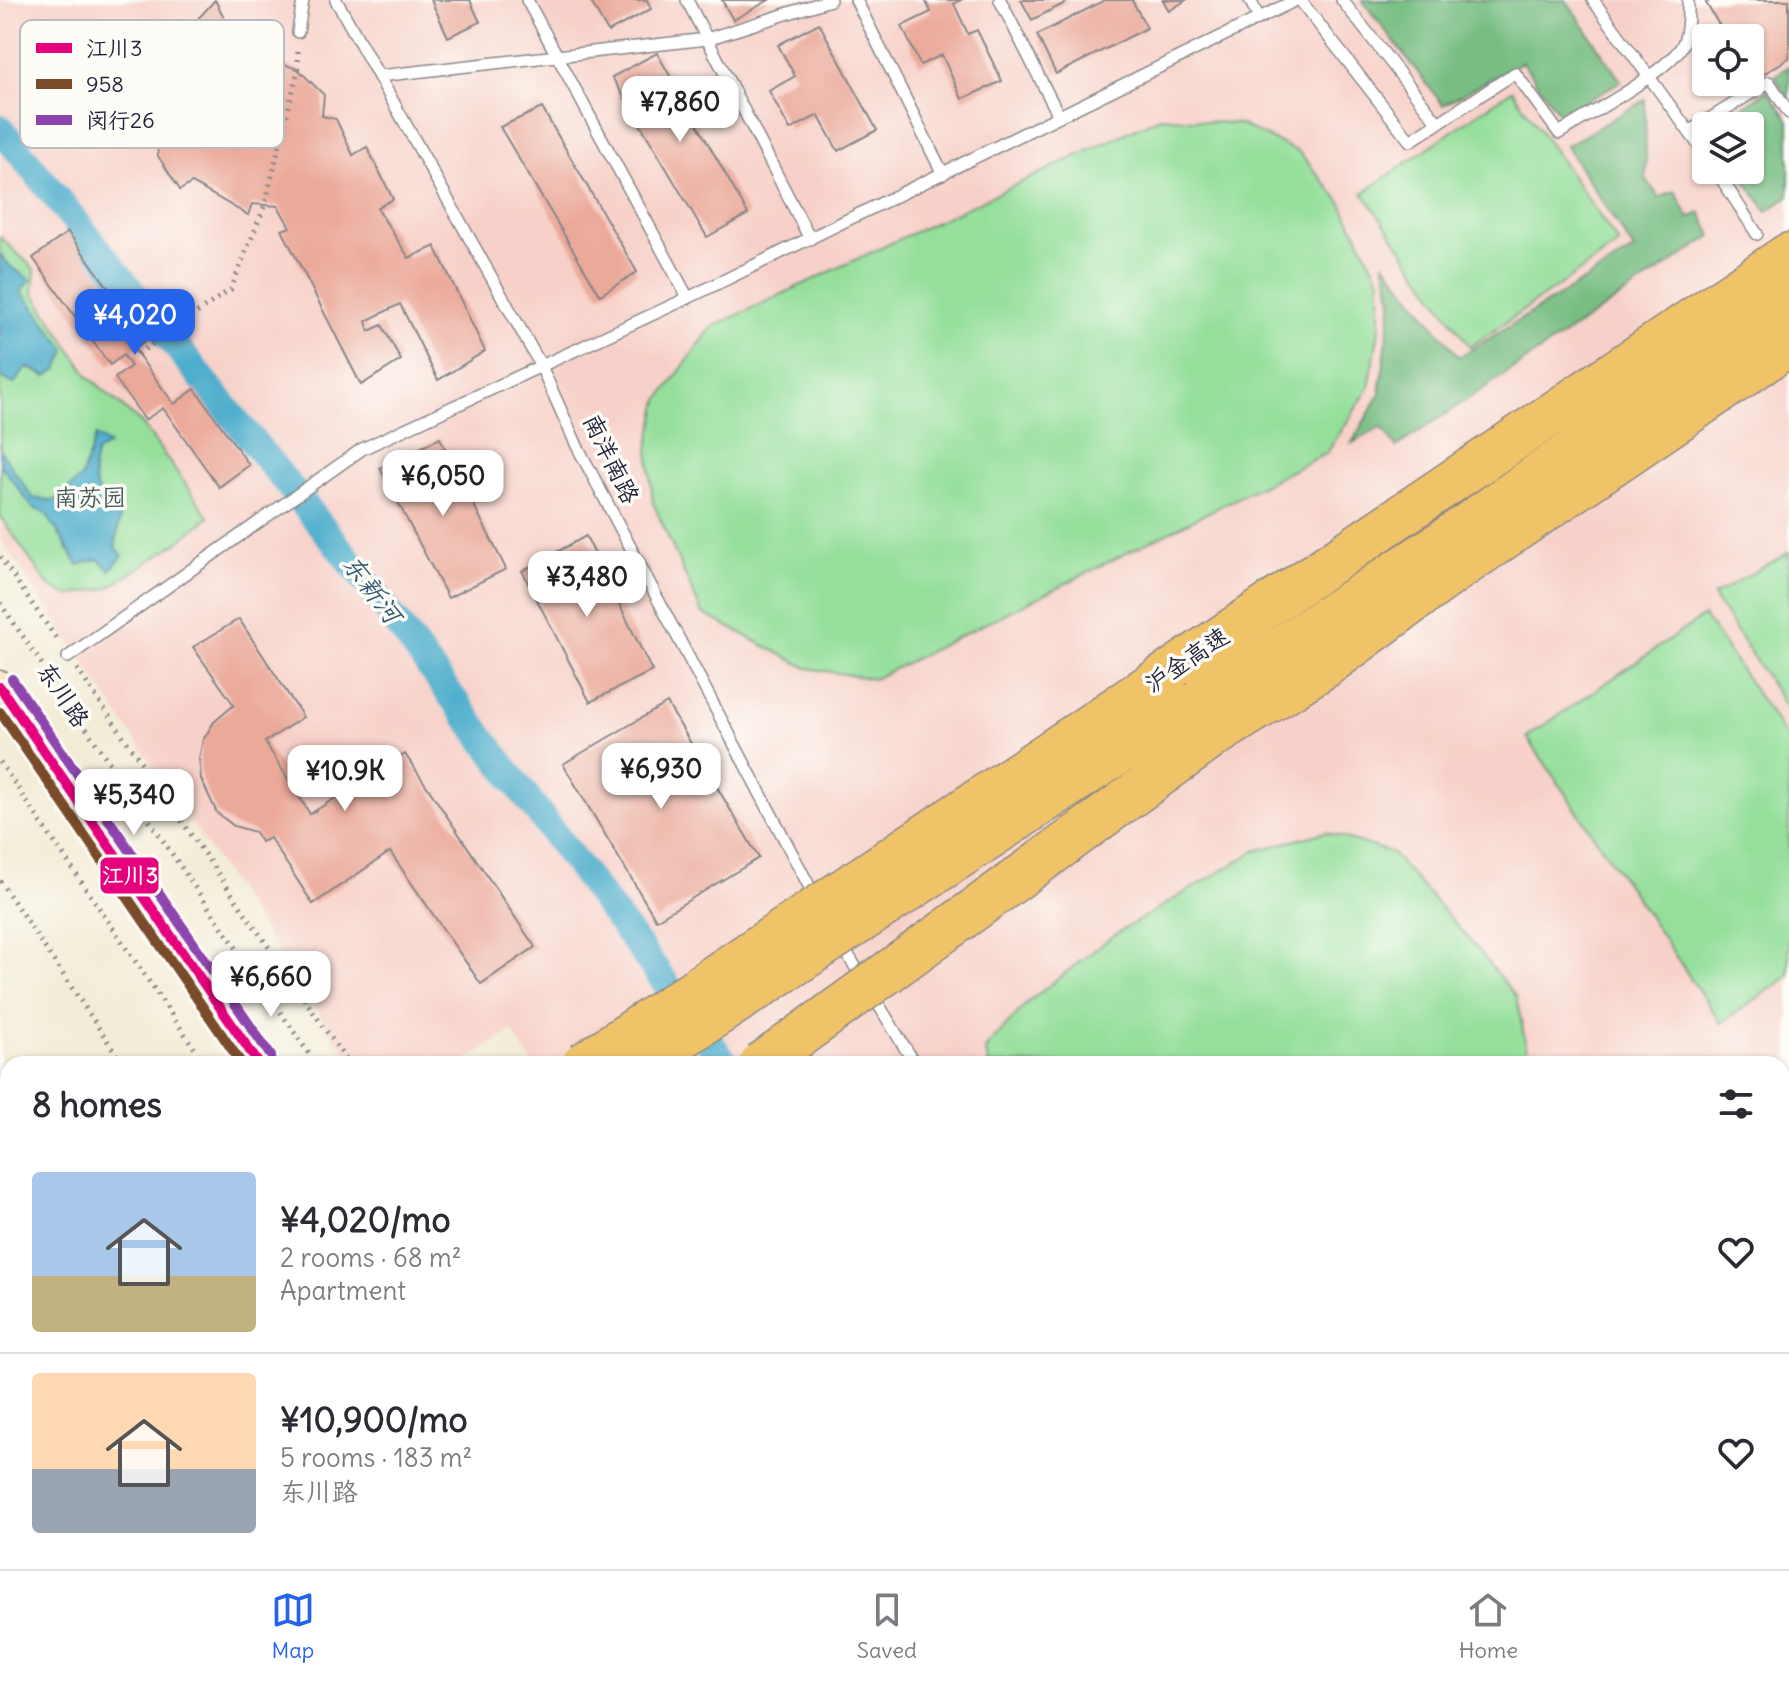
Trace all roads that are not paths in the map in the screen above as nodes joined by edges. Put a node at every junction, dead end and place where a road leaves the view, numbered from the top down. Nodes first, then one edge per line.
1 (303, 0) edge
2 (336, 0) edge
3 (527, 0) edge
4 (687, 0) edge
5 (830, 0) edge
6 (856, 0) edge
7 (1000, 0) edge
8 (1250, 0) edge
9 (1298, 0) edge
10 (1342, 0) edge
11 (1593, 0) edge
12 (1688, 0) edge
13 (810, 4) edge
14 (1259, 18) junction
15 (298, 32) road end
16 (707, 39) junction
17 (557, 54) junction
18 (1649, 75) junction
19 (379, 76) junction
20 (1789, 113) edge
21 (1059, 116) junction
22 (1438, 123) junction
23 (1690, 131) junction
24 (1692, 134) edge
25 (943, 174) junction
26 (1727, 184) edge
27 (810, 239) junction
28 (1773, 244) edge
29 (688, 298) junction
30 (1789, 299) edge
31 (1789, 345) edge
32 (540, 364) junction
33 (68, 657) road end
34 (0, 687) edge
35 (1206, 719) junction
36 (225, 1016) junction
37 (253, 1056) edge
38 (270, 1056) edge
39 (595, 1056) edge
40 (655, 1056) edge
41 (771, 1056) edge
42 (910, 1056) edge

1 - 15 lane
2 - 19 lane, 南洋南路
3 - 17 lane
4 - 16 lane
5 - 13 lane
6 - 25 lane
7 - 21 lane
8 - 14 lane
9 - 14 lane
9 - 22 lane
10 - 22 lane
11 - 18 lane
12 - 18 lane
13 - 16 lane
14 - 21 lane
16 - 17 lane
16 - 27 lane
17 - 19 lane
17 - 29 lane
18 - 22 lane
18 - 23 lane
19 - 32 lane, 南洋南路
20 - 23 lane
21 - 25 lane
23 - 24 lane
25 - 27 lane
26 - 28 lane
27 - 29 lane
28 - 39 highway, 沪金高速, bridge
29 - 32 lane
30 - 35 highway, 沪金高速
31 - 35 highway, 沪金高速
32 - 33 lane
32 - 42 lane, 南洋南路
34 - 36 main road, 东川路
35 - 40 highway, 沪金高速, bridge
35 - 41 highway, 沪金高速, bridge
36 - 37 main road, 东川路
36 - 38 main road

